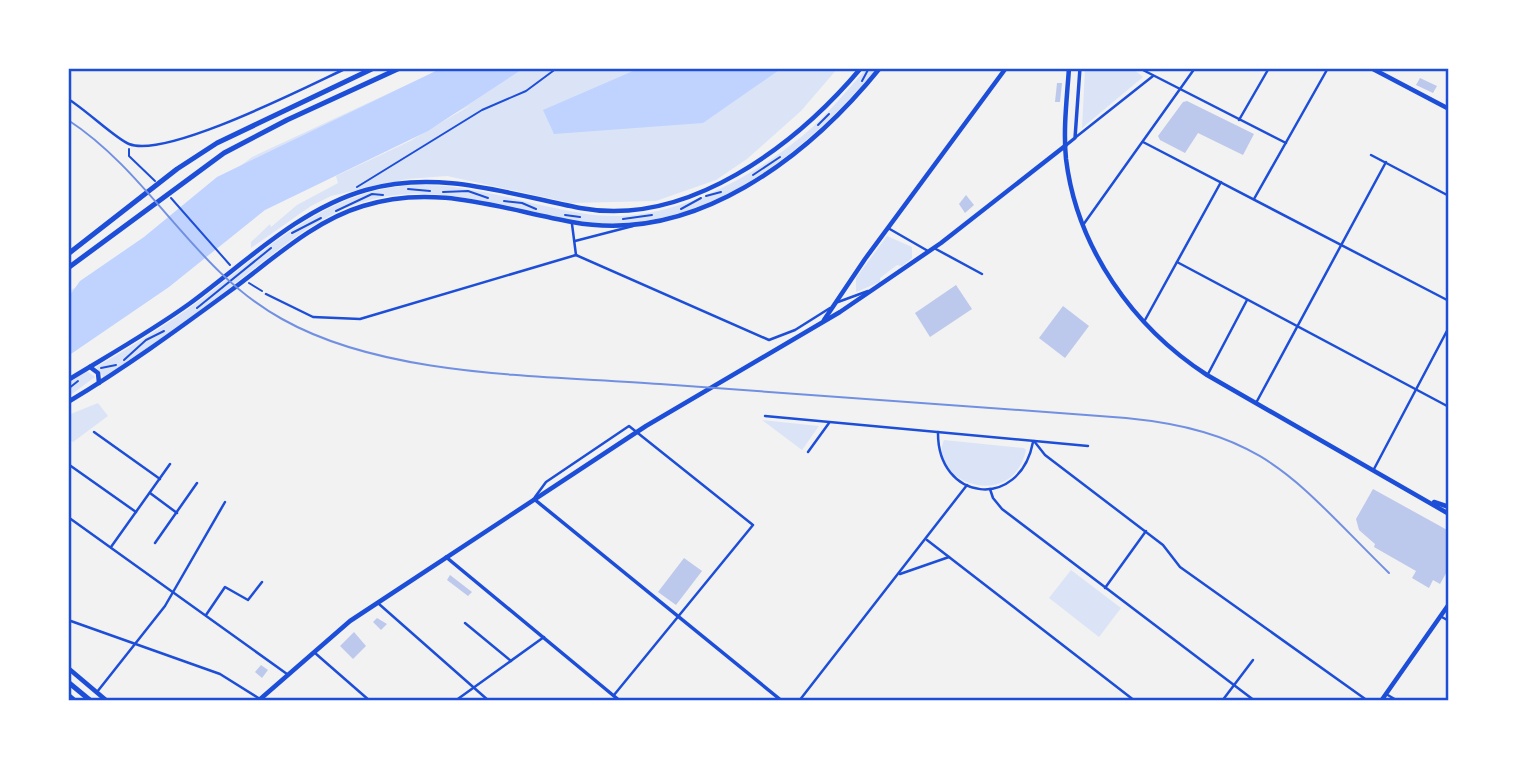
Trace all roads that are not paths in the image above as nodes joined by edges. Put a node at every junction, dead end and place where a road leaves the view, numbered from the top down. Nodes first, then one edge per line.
1 (347, 68) edge
2 (374, 68) edge
3 (400, 68) edge
4 (861, 68) edge
5 (880, 68) edge
6 (1006, 68) edge
7 (1069, 68) edge
8 (1080, 68) edge
9 (1139, 68) edge
10 (1195, 68) edge
11 (1269, 68) edge
12 (1328, 68) edge
13 (1371, 68) edge
14 (1153, 76) junction
15 (1179, 90) junction
16 (68, 99) edge
17 (1449, 109) edge
18 (1239, 120) junction
19 (1075, 138) junction
20 (1143, 142) junction
21 (1286, 143) junction
22 (1065, 145) junction
23 (1371, 155) dead end
24 (1386, 162) junction
25 (1221, 182) junction
26 (1449, 196) edge
27 (1254, 199) junction
28 (572, 222) junction
29 (643, 223) junction
30 (1083, 225) junction
31 (888, 228) junction
32 (575, 241) junction
33 (1342, 245) junction
34 (931, 249) junction
35 (68, 254) edge
36 (576, 255) junction
37 (1177, 262) junction
38 (68, 268) edge
39 (982, 274) dead end
40 (848, 286) junction
41 (873, 290) junction
42 (266, 294) road end
43 (847, 298) junction
44 (1247, 300) junction
45 (840, 301) junction
46 (1449, 301) edge
47 (852, 304) junction
48 (821, 323) junction
49 (1143, 323) junction
50 (1297, 327) junction
51 (1449, 327) edge
52 (93, 368) junction
53 (1207, 375) junction
54 (68, 380) edge
55 (99, 384) junction
56 (1416, 390) junction
57 (68, 402) edge
58 (1256, 403) junction
59 (1449, 407) edge
60 (765, 416) dead end
61 (830, 422) junction
62 (94, 432) dead end
63 (938, 432) junction
64 (1034, 441) junction
65 (1088, 446) dead end
66 (808, 452) dead end
67 (68, 464) edge
68 (170, 464) dead end
69 (1374, 469) junction
70 (160, 479) junction
71 (198, 483) dead end
72 (967, 485) junction
73 (990, 489) junction
74 (149, 493) junction
75 (534, 499) junction
76 (1426, 500) junction
77 (225, 502) dead end
78 (1449, 507) edge
79 (136, 512) junction
80 (177, 513) junction
81 (1449, 514) edge
82 (68, 517) edge
83 (1146, 531) junction
84 (926, 539) junction
85 (155, 543) dead end
86 (111, 547) junction
87 (446, 557) junction
88 (949, 557) junction
89 (898, 575) junction
90 (262, 582) dead end
91 (1105, 588) junction
92 (173, 592) junction
93 (377, 603) junction
94 (1449, 604) edge
95 (205, 615) junction
96 (1440, 616) junction
97 (677, 617) junction
98 (68, 620) edge
99 (1449, 621) edge
100 (466, 623) dead end
101 (544, 637) junction
102 (136, 644) junction
103 (312, 651) junction
104 (1253, 660) dead end
105 (511, 661) junction
106 (68, 668) edge
107 (287, 674) junction
108 (68, 682) edge
109 (1234, 686) junction
110 (474, 687) junction
111 (97, 692) junction
112 (1386, 694) junction
113 (68, 695) edge
114 (614, 695) junction
115 (259, 700) edge
116 (75, 701) edge
117 (91, 701) edge
118 (107, 701) edge
119 (370, 701) edge
120 (455, 701) edge
121 (489, 701) edge
122 (620, 701) edge
123 (782, 701) edge
124 (799, 701) edge
125 (1135, 701) edge
126 (1222, 701) edge
127 (1255, 701) edge
128 (1368, 701) edge
129 (1381, 701) edge
130 (1398, 701) edge

1 - 16 street
2 - 35 highway
3 - 38 highway
4 - 52 main road
5 - 29 main road
6 - 31 main road
7 - 22 main road
8 - 19 street
9 - 14 street
10 - 15 street
11 - 18 street
12 - 21 street
13 - 17 main road
14 - 15 street
14 - 19 street
15 - 18 street
15 - 20 street
18 - 21 street
19 - 22 street
20 - 25 street
20 - 30 street
21 - 27 street
22 - 30 main road
22 - 34 main road
23 - 24 street
24 - 26 street
24 - 33 street
25 - 27 street
25 - 37 street
27 - 33 street
28 - 29 main road
28 - 32 street
28 - 55 main road
29 - 32 street
30 - 49 main road
31 - 34 street
31 - 40 main road
32 - 36 street
33 - 46 street
33 - 50 street
34 - 39 street
34 - 41 main road
36 - 42 street
36 - 45 street
37 - 44 street
37 - 49 street
40 - 43 main road
40 - 45 main road
41 - 43 street
41 - 47 main road
43 - 45 street
43 - 47 main road
44 - 50 street
44 - 53 street
45 - 48 main road
47 - 48 main road
48 - 75 main road
49 - 53 main road
50 - 56 street
50 - 58 street
51 - 56 street
52 - 54 main road
52 - 55 main road
53 - 58 main road
55 - 57 main road
56 - 59 street
56 - 69 street
58 - 69 main road
60 - 61 street
61 - 63 street
61 - 66 street
62 - 70 street
63 - 64 street
63 - 72 street
64 - 65 street
64 - 73 street
64 - 83 street
67 - 79 street
68 - 70 street
69 - 76 main road
70 - 74 street
71 - 80 street
72 - 73 street
72 - 84 street
73 - 91 street
74 - 79 street
74 - 80 street
75 - 87 main road
75 - 97 street
75 - 97 street
76 - 78 main road
76 - 81 main road
77 - 92 street
79 - 86 street
80 - 85 street
82 - 86 street
83 - 91 street
83 - 128 street
84 - 88 street
84 - 89 street
86 - 92 street
87 - 93 main road
87 - 101 street
88 - 89 street
88 - 125 street
89 - 124 street
90 - 95 street
91 - 109 street
92 - 95 street
92 - 102 street
93 - 103 main road
93 - 110 street
94 - 96 main road
95 - 107 street
96 - 99 street
96 - 112 main road
97 - 114 street
97 - 123 street
98 - 102 street
100 - 105 street
101 - 105 street
101 - 114 street
102 - 111 street
102 - 115 street
103 - 107 main road
103 - 119 street
104 - 109 street
105 - 110 street
106 - 111 main road
107 - 115 main road
108 - 117 highway
109 - 126 street
109 - 127 street
110 - 120 street
110 - 121 street
111 - 118 main road
112 - 129 main road
112 - 130 street
113 - 116 highway
114 - 122 street

